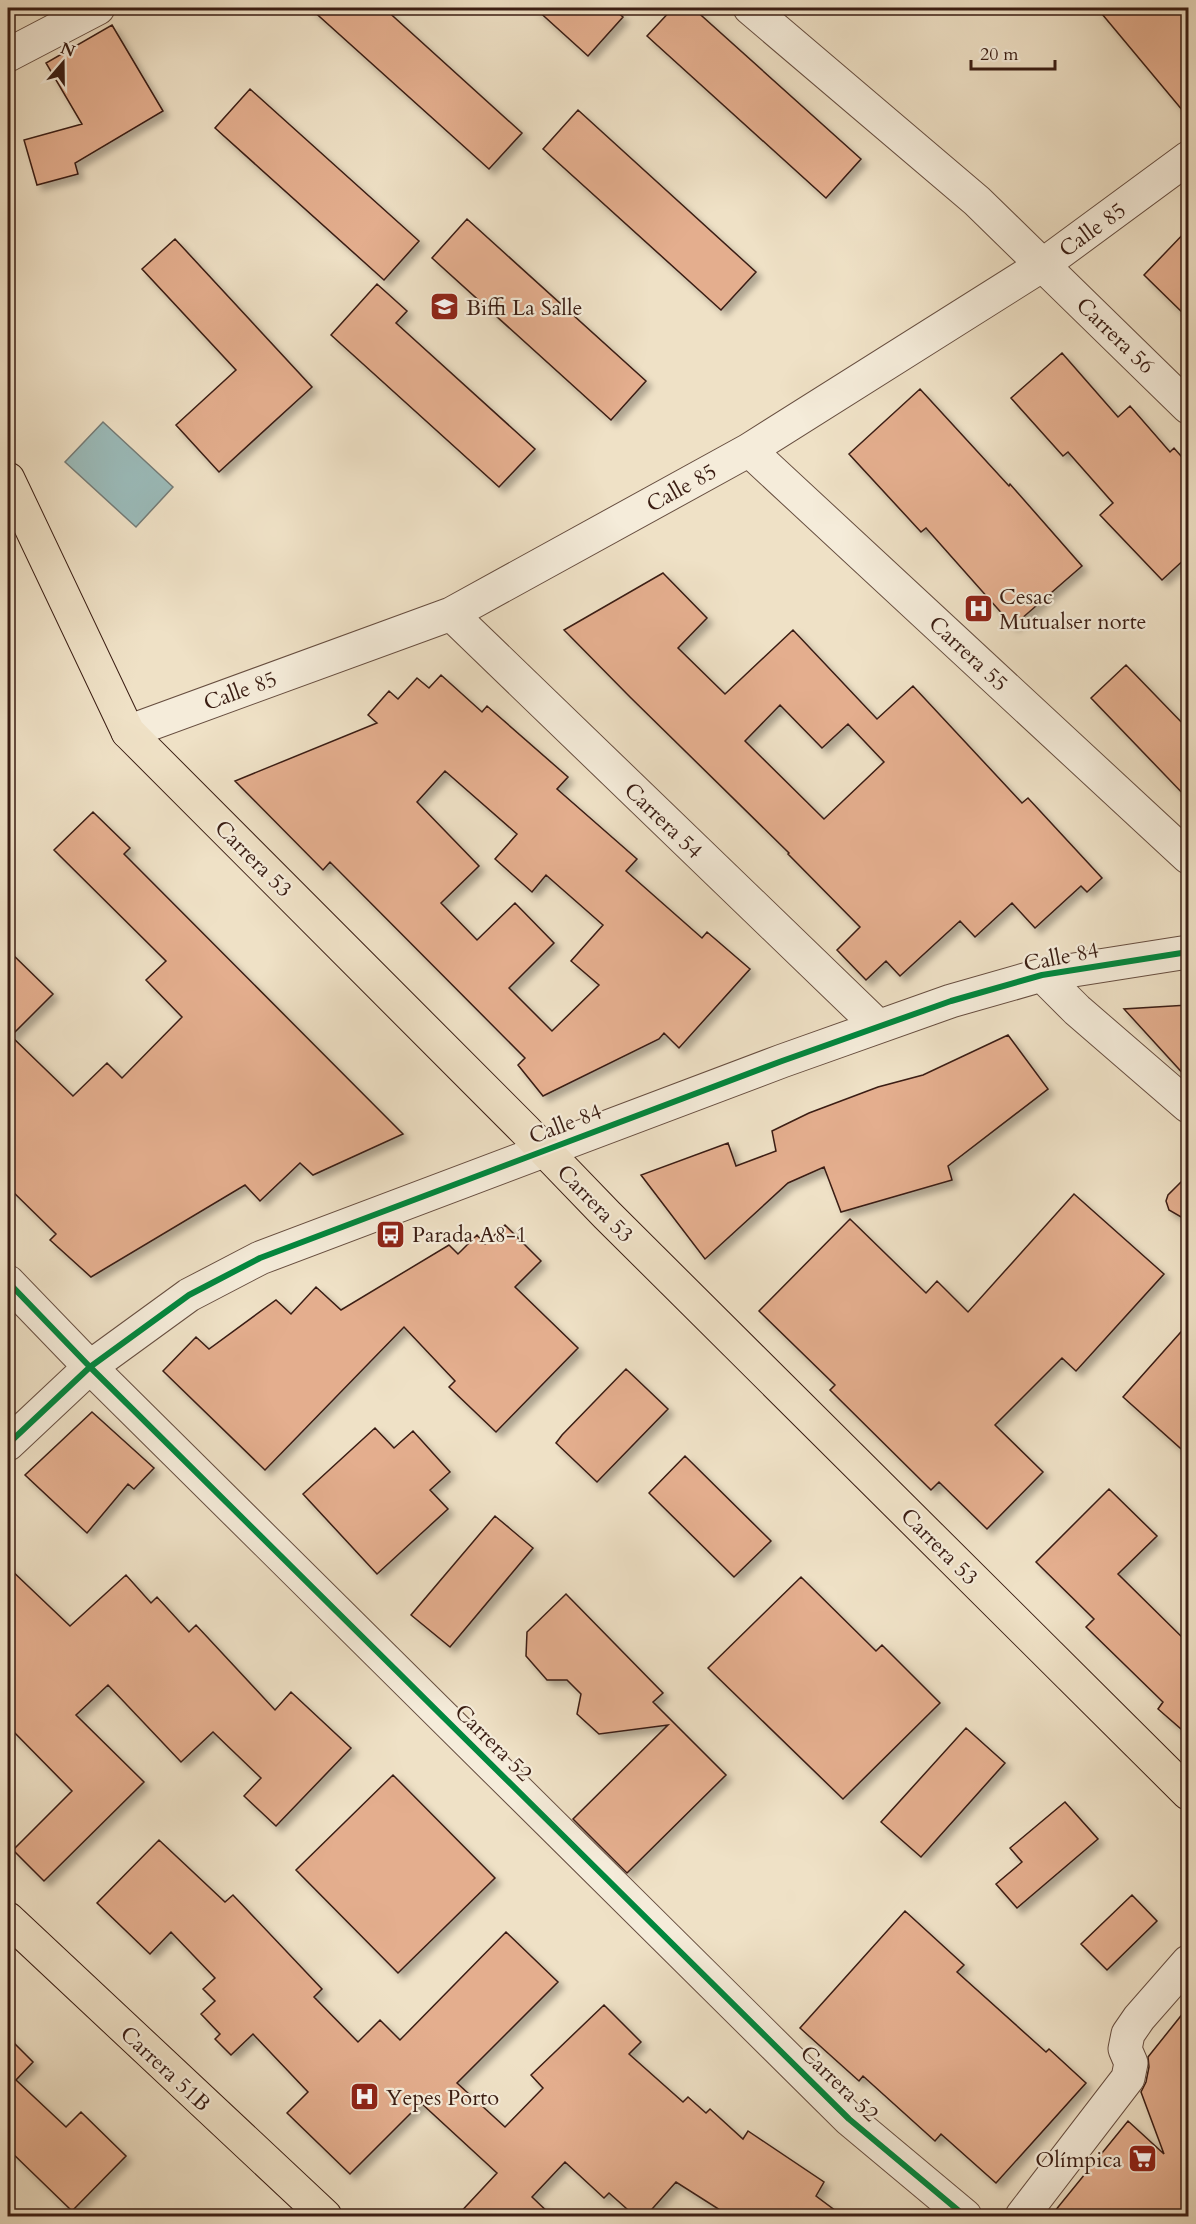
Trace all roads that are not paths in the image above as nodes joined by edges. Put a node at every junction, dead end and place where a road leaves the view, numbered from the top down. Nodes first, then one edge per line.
1 (98, 8) edge
2 (750, 8) edge
3 (8, 55) edge
4 (1188, 158) edge
5 (1044, 264) junction
6 (1188, 406) edge
7 (749, 450) junction
8 (8, 479) edge
9 (451, 614) junction
10 (128, 732) junction
11 (1188, 857) edge
12 (1188, 952) edge
13 (1042, 975) junction
14 (877, 1026) junction
15 (1188, 1106) edge
16 (544, 1150) junction
17 (8, 1282) edge
18 (90, 1367) junction
19 (8, 1444) edge
20 (1188, 1793) edge
21 (8, 1920) edge
22 (1188, 1962) edge
23 (325, 2217) edge
24 (965, 2217) edge
25 (1022, 2217) edge

1 - 3 street
2 - 5 street, Carrera 56
4 - 5 street, Calle 85
5 - 6 street, Carrera 56
5 - 7 street, Calle 85
7 - 9 street, Calle 85
7 - 11 street, Carrera 55
8 - 10 main road, Carrera 53
9 - 10 street, Calle 85
9 - 14 street, Carrera 54
10 - 16 main road, Carrera 53
12 - 13 street, Calle 84
13 - 14 street, Calle 84
13 - 15 street
14 - 16 street, Calle 84
16 - 18 street, Calle 84
16 - 20 main road, Carrera 53
17 - 18 street, Carrera 52
18 - 19 street, Calle 84
18 - 24 street, Carrera 52
21 - 23 main road, Carrera 51B
22 - 25 street

